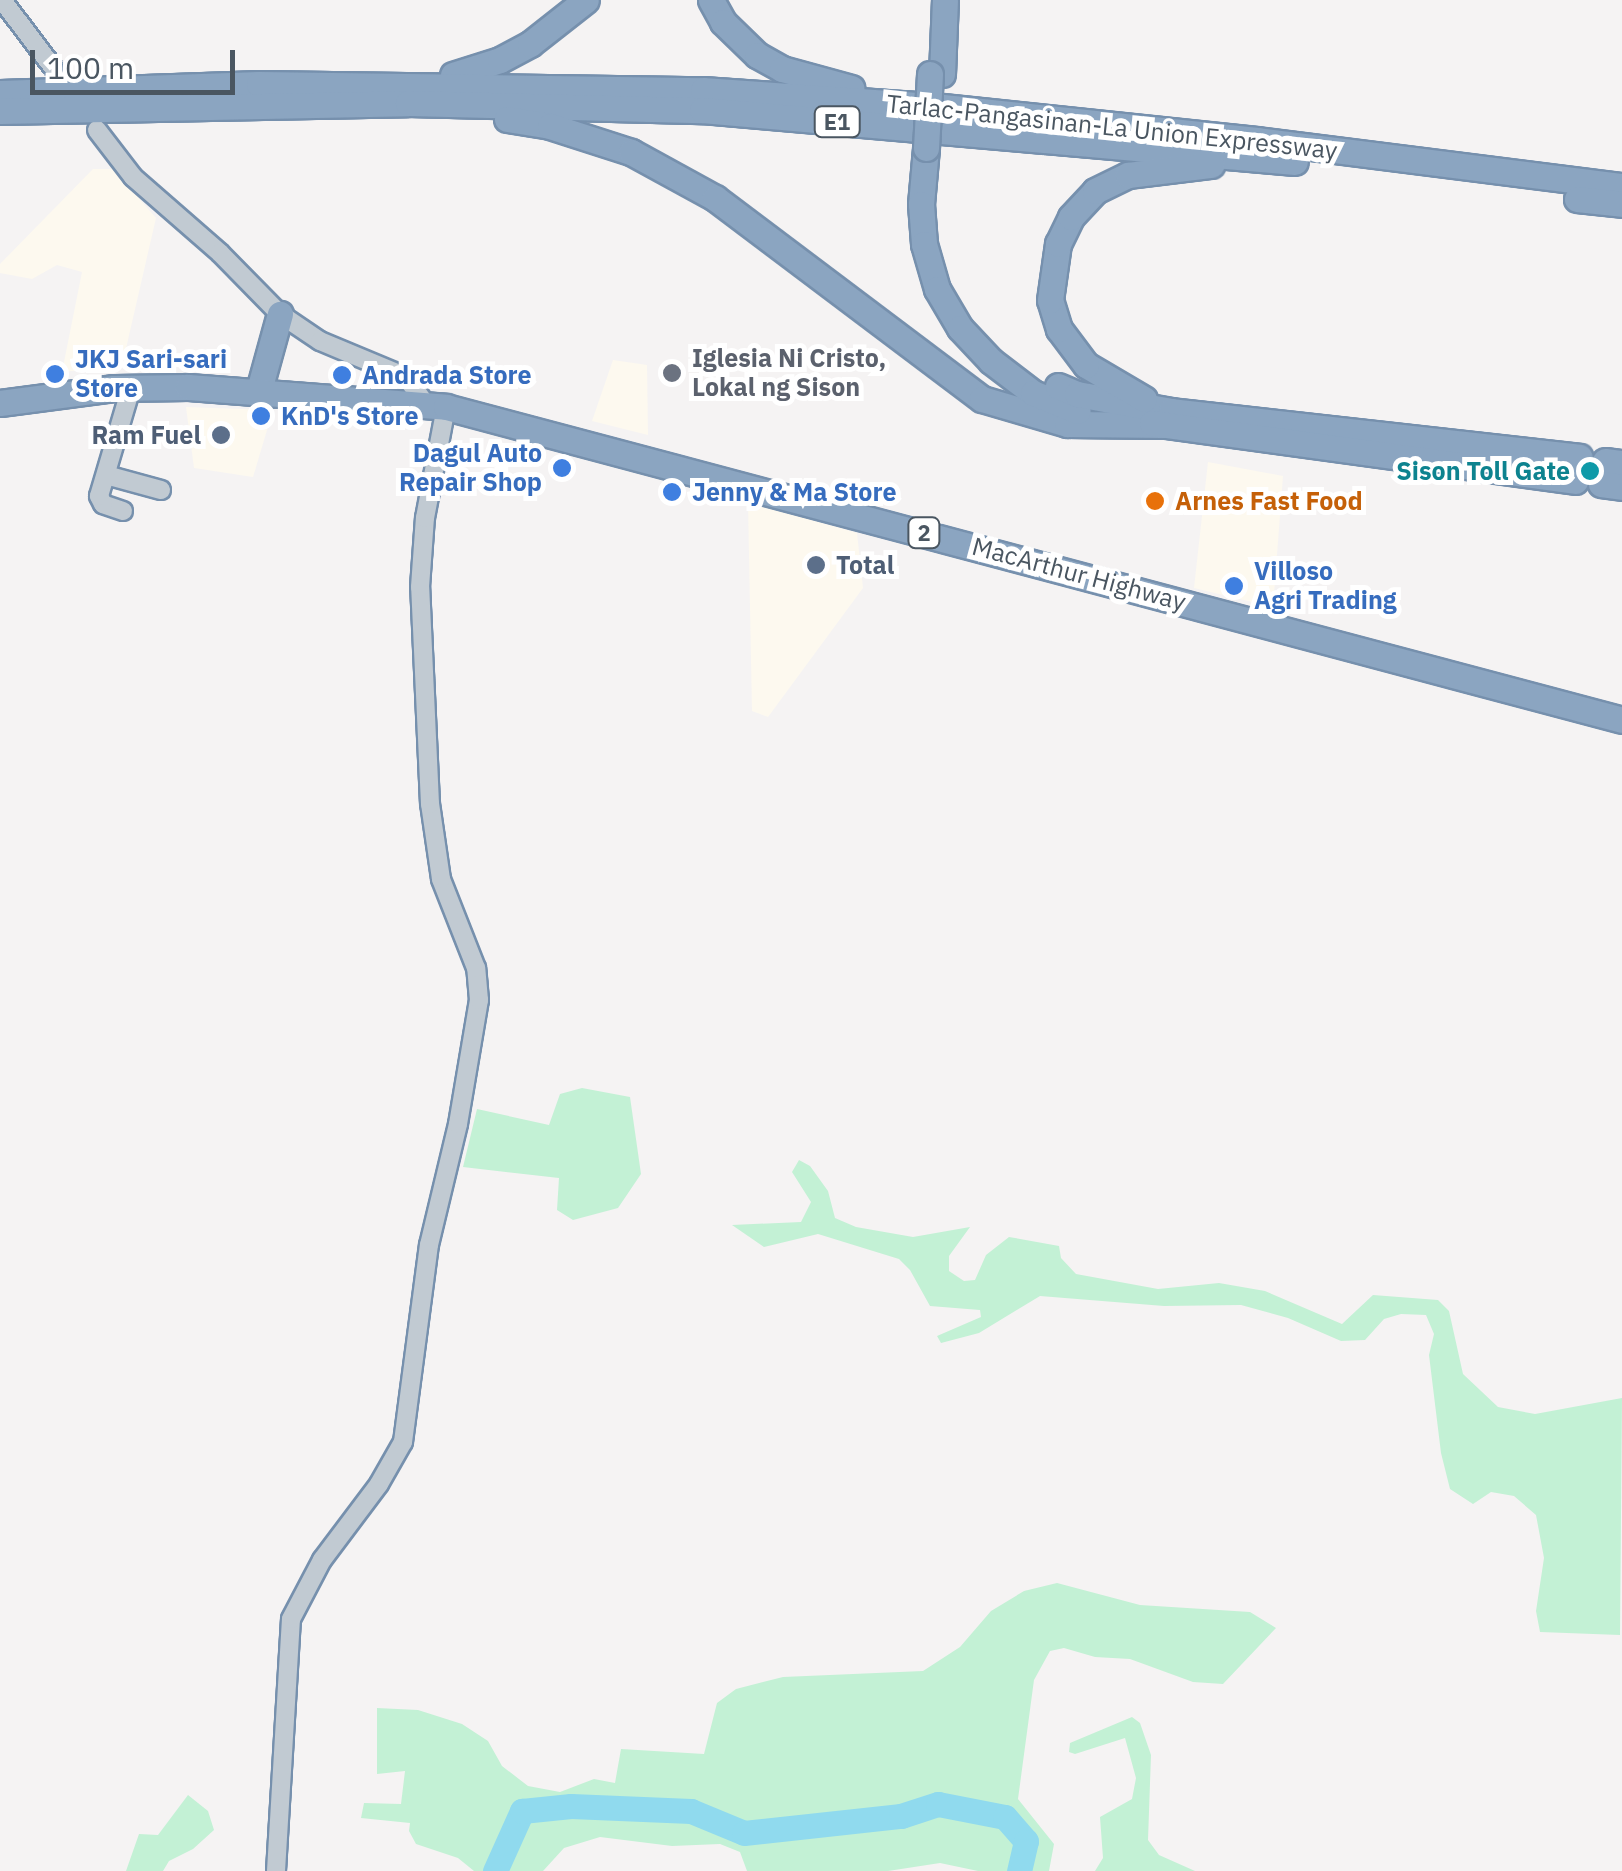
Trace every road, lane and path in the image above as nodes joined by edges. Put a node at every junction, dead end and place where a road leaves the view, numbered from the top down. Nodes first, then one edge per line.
1 (2, 0) edge
2 (586, 0) edge
3 (712, 0) edge
4 (932, 0) edge
5 (946, 0) edge
6 (52, 66) dead end
7 (936, 74) junction
8 (0, 93) edge
9 (413, 93) junction
10 (934, 106) junction
11 (0, 111) edge
12 (97, 130) dead end
13 (1266, 159) junction
14 (1622, 186) edge
15 (1622, 204) edge
16 (280, 314) junction
17 (131, 388) junction
18 (259, 390) junction
19 (0, 403) edge
20 (436, 406) junction
21 (1169, 418) junction
22 (1577, 469) dead end
23 (106, 475) junction
24 (161, 490) dead end
25 (123, 511) dead end
26 (1622, 720) edge
27 (276, 1871) edge

1 - 6 street
2 - 9 highway
3 - 10 highway
4 - 7 highway
5 - 7 highway
7 - 21 highway
8 - 9 highway, Tarlac-Pangasinan-La Union Expressway / E1
9 - 10 highway, Tarlac-Pangasinan-La Union Expressway / E1
9 - 11 highway, Tarlac-Pangasinan-La Union Expressway / E1
9 - 13 highway, Tarlac-Pangasinan-La Union Expressway / E1
9 - 21 highway
10 - 14 highway, Tarlac-Pangasinan-La Union Expressway / E1
12 - 16 street
13 - 15 highway, Tarlac-Pangasinan-La Union Expressway / E1
13 - 21 highway
16 - 18 highway
16 - 20 street
17 - 18 highway, MacArthur Highway / 2
17 - 19 highway, MacArthur Highway / 2
17 - 23 street
18 - 20 highway, MacArthur Highway / 2
20 - 26 highway, MacArthur Highway / 2
20 - 27 street
21 - 22 highway
23 - 24 street
23 - 25 street

